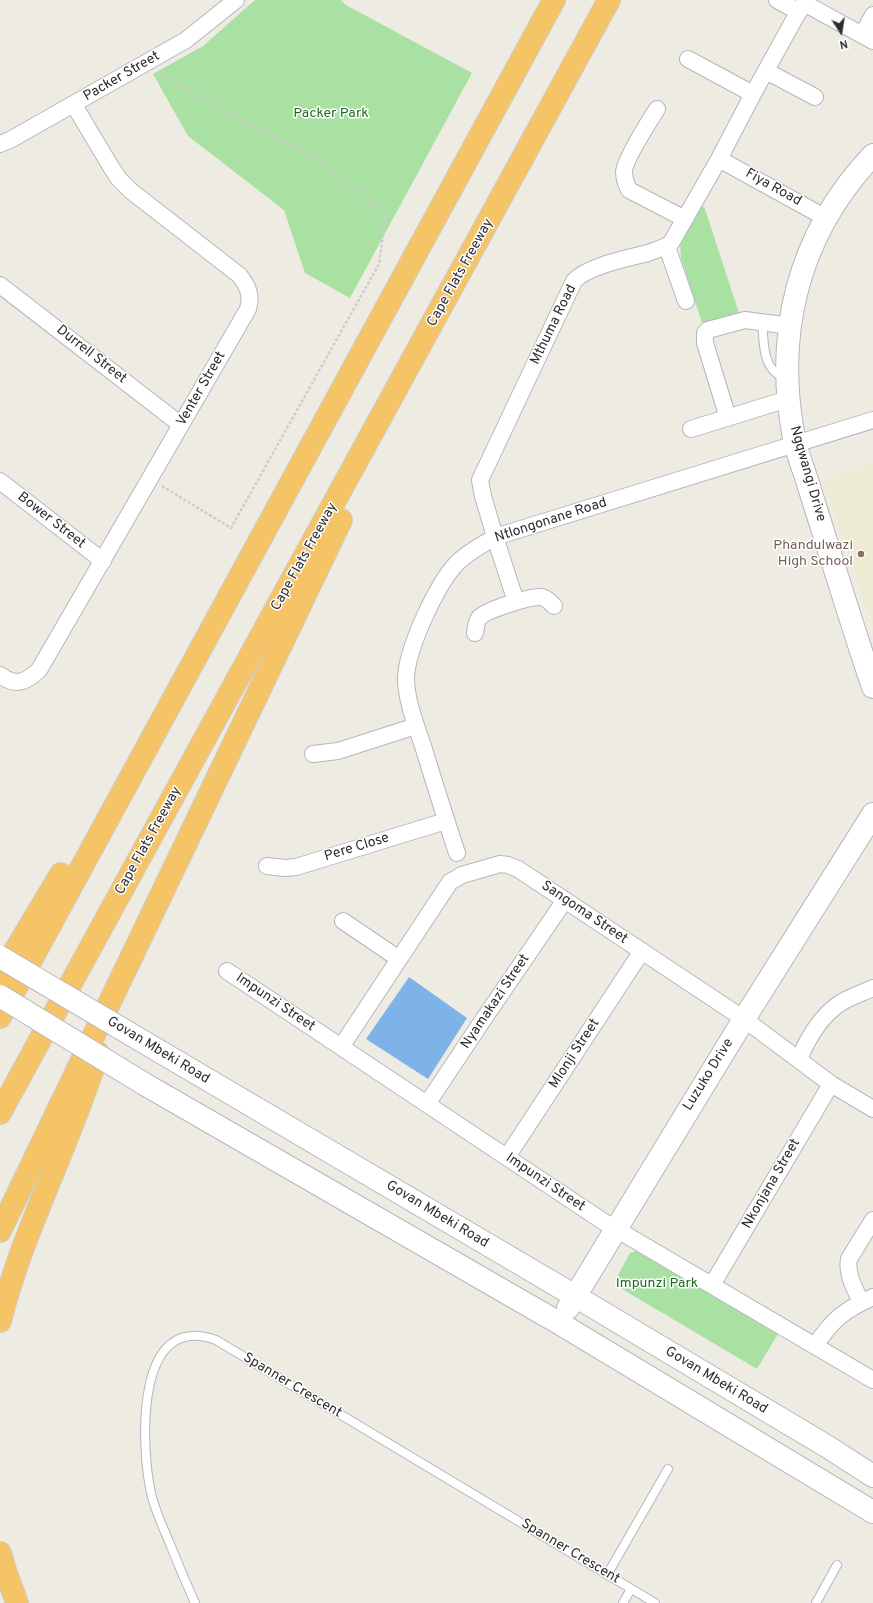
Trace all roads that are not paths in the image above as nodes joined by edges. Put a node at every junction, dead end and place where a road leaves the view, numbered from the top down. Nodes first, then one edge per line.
1 (554, 0) edge
2 (610, 0) edge
3 (777, 0) edge
4 (233, 1) edge
5 (803, 5) edge
6 (873, 15) edge
7 (867, 38) edge
8 (688, 59) dead end
9 (766, 71) junction
10 (753, 94) junction
11 (814, 97) dead end
12 (74, 105) junction
13 (657, 109) dead end
14 (0, 144) edge
15 (873, 155) edge
16 (719, 159) junction
17 (826, 218) junction
18 (685, 219) junction
19 (667, 246) junction
20 (0, 285) edge
21 (686, 301) dead end
22 (762, 322) junction
23 (790, 326) junction
24 (398, 388) junction
25 (788, 390) junction
26 (728, 418) junction
27 (873, 420) edge
28 (182, 425) junction
29 (691, 429) dead end
30 (796, 444) junction
31 (0, 481) edge
32 (495, 537) junction
33 (103, 560) junction
34 (516, 602) junction
35 (554, 606) dead end
36 (217, 617) junction
37 (475, 633) dead end
38 (0, 675) edge
39 (873, 687) edge
40 (416, 726) junction
41 (313, 754) dead end
42 (446, 821) junction
43 (870, 827) edge
44 (457, 853) dead end
45 (267, 866) dead end
46 (566, 900) junction
47 (343, 921) dead end
48 (642, 951) junction
49 (0, 957) edge
50 (399, 959) junction
51 (227, 971) dead end
52 (0, 976) edge
53 (119, 981) junction
54 (873, 988) edge
55 (0, 996) edge
56 (0, 1017) edge
57 (744, 1019) junction
58 (341, 1047) junction
59 (799, 1059) junction
60 (831, 1084) junction
61 (427, 1104) junction
62 (873, 1109) edge
63 (0, 1113) edge
64 (506, 1157) junction
65 (873, 1220) edge
66 (616, 1228) junction
67 (0, 1231) edge
68 (712, 1285) junction
69 (575, 1296) junction
70 (867, 1300) edge
71 (0, 1321) edge
72 (559, 1323) junction
73 (815, 1346) junction
74 (873, 1380) edge
75 (668, 1469) dead end
76 (873, 1476) edge
77 (873, 1512) edge
78 (0, 1553) edge
79 (837, 1565) dead end
80 (607, 1575) junction
81 (631, 1589) junction
82 (17, 1603) edge
83 (195, 1603) edge
84 (623, 1603) edge
85 (655, 1603) edge
86 (816, 1603) edge

1 - 36 highway
2 - 24 highway, Cape Flats Freeway
3 - 5 street
4 - 12 street, Packer Street
5 - 7 street
5 - 9 street
6 - 7 street
8 - 10 street
9 - 10 street
9 - 11 street
10 - 16 street
12 - 14 street, Packer Street
12 - 28 street, Venter Street
13 - 18 street
15 - 17 main road, Ngqwangi Drive
16 - 17 street, Fiya Road
16 - 18 street
17 - 23 main road, Ngqwangi Drive
18 - 19 street
19 - 21 street
19 - 32 street, Mthuma Road
20 - 28 street, Durrell Street
22 - 23 street
22 - 25 lane
22 - 26 street
23 - 25 main road, Ngqwangi Drive
24 - 53 highway
24 - 63 highway, Cape Flats Freeway
25 - 26 street
25 - 30 main road, Ngqwangi Drive
26 - 29 street
27 - 30 street, Ntlongonane Road
28 - 33 street, Venter Street
30 - 32 street, Ntlongonane Road
30 - 39 main road, Ngqwangi Drive
31 - 33 street, Bower Street
32 - 34 street, Mthuma Road
32 - 40 street, Ntlongonane Road
33 - 38 street, Venter Street
34 - 35 street
34 - 37 street
36 - 52 highway
36 - 56 highway
40 - 41 street
40 - 42 street, Ntlongonane Road
42 - 44 street, Ntlongonane Road
42 - 45 street, Pere Close
43 - 57 main road, Luzuko Drive
46 - 48 street, Sangoma Street
46 - 50 street, Sangoma Street
46 - 61 street, Nyamakazi Street
47 - 50 street
48 - 57 street, Sangoma Street
48 - 64 street, Mlonji Street
49 - 69 main road, Govan Mbeki Road, bridge
50 - 58 street, Sangoma Street
51 - 58 street, Impunzi Street
53 - 67 highway
53 - 71 highway
54 - 59 street
55 - 72 main road, bridge
57 - 59 street, Sangoma Street
57 - 66 main road, Luzuko Drive
58 - 61 street, Impunzi Street
59 - 60 street, Sangoma Street
60 - 62 street, Sangoma Street
60 - 68 street, Nkonjana Street
61 - 64 street, Impunzi Street
64 - 66 street, Impunzi Street
65 - 70 street
66 - 68 street, Impunzi Street
66 - 69 main road, Luzuko Drive
68 - 73 street, Impunzi Street
69 - 72 main road, Luzuko Drive
69 - 76 main road, Govan Mbeki Road
70 - 73 street
72 - 77 main road
73 - 74 street, Impunzi Street
75 - 80 lane
78 - 82 highway
79 - 86 lane
80 - 81 lane, Spanner Crescent
80 - 83 lane, Spanner Crescent
81 - 84 lane, Spanner Crescent
81 - 85 lane

